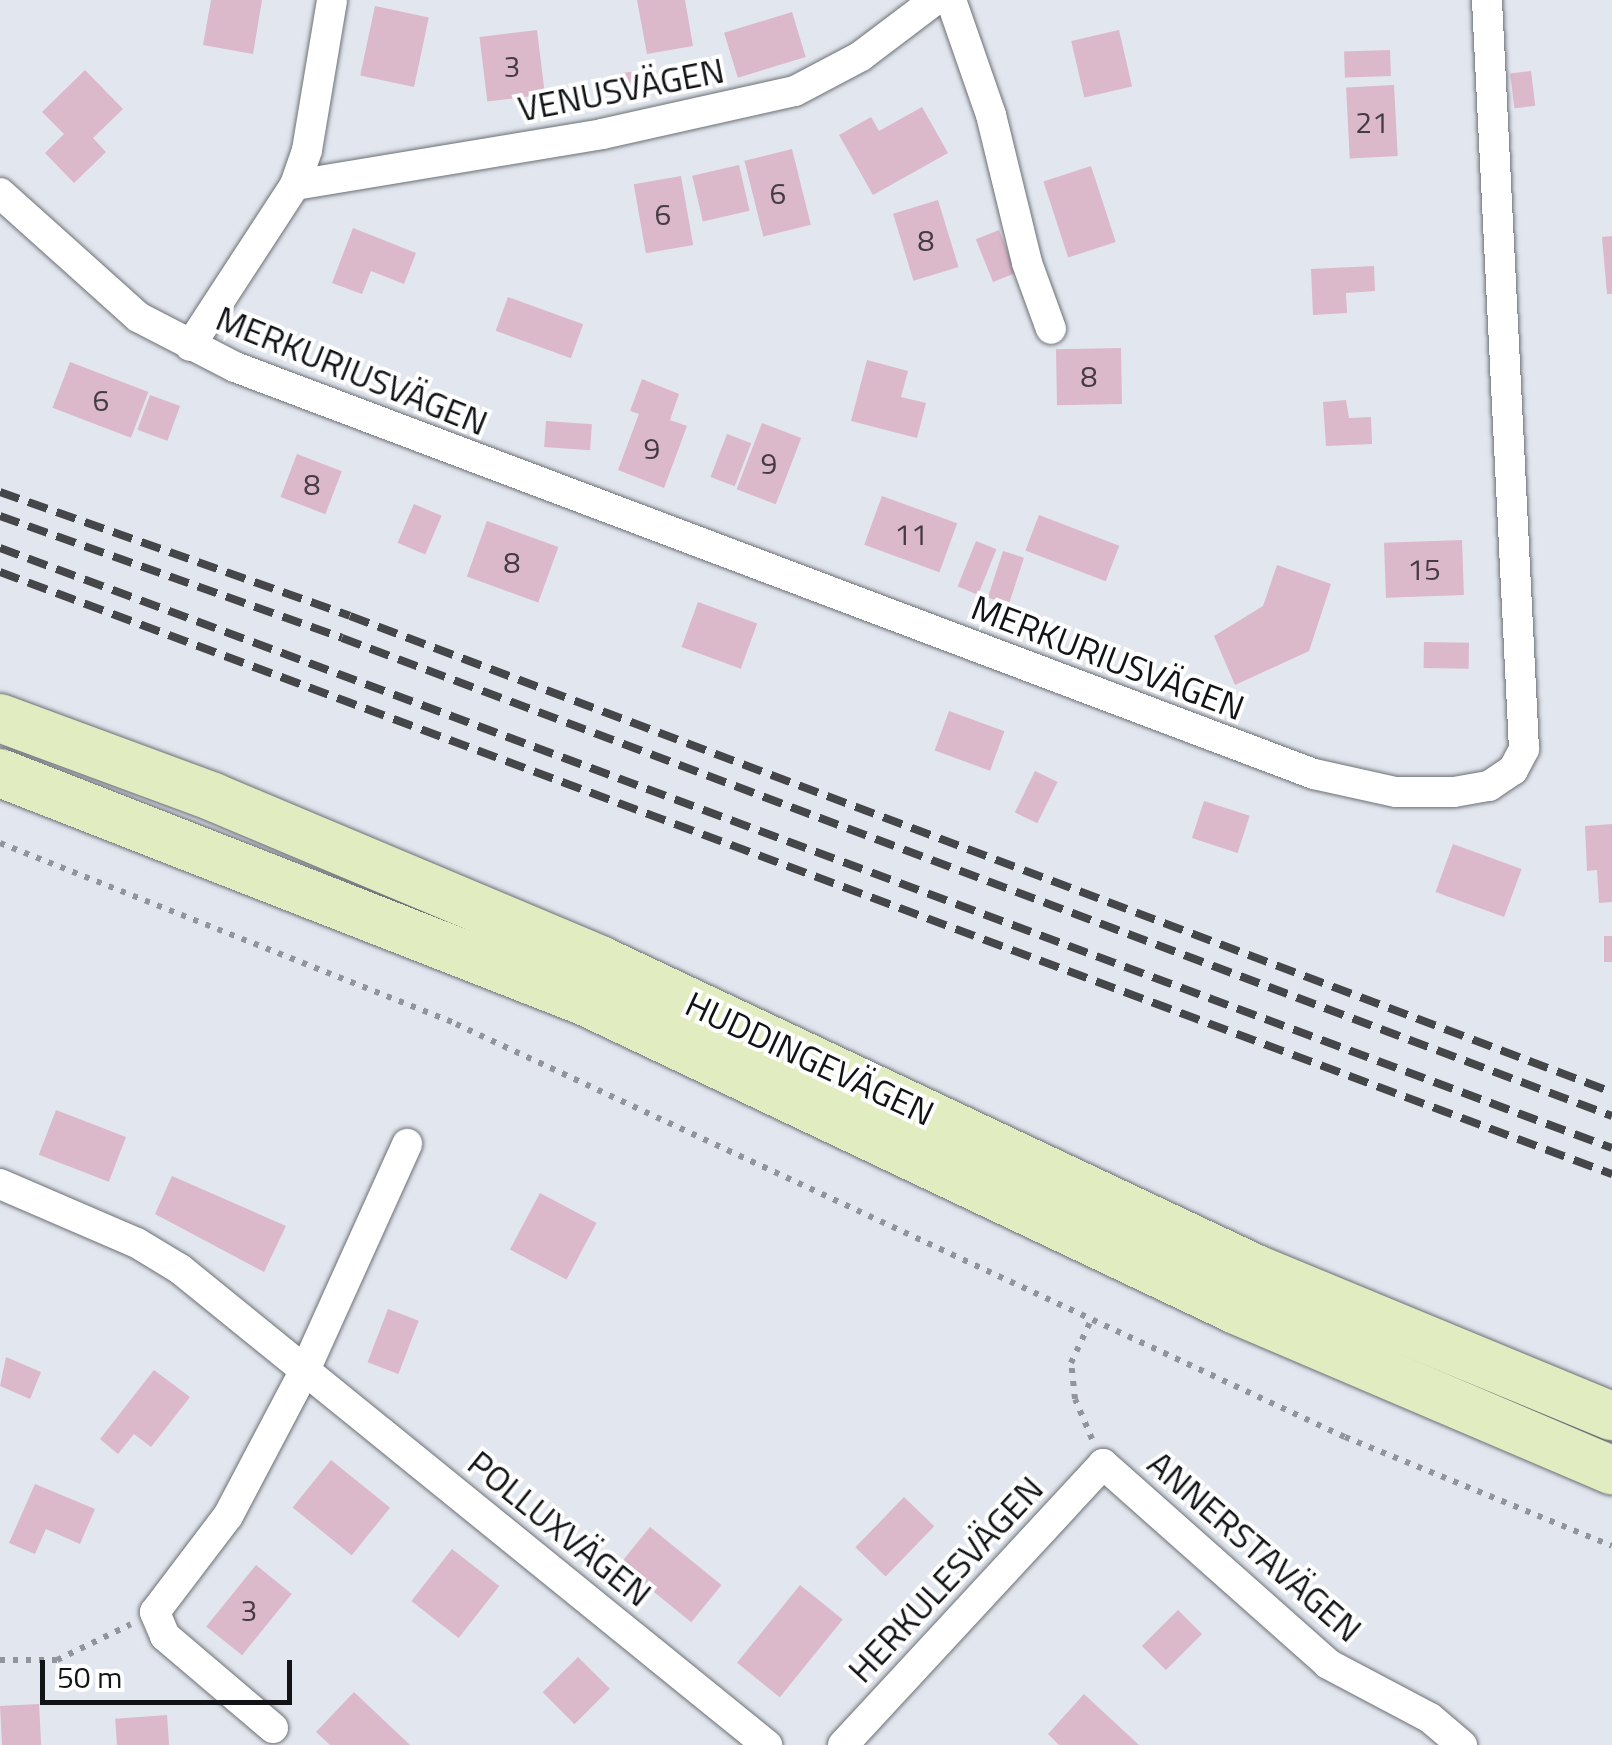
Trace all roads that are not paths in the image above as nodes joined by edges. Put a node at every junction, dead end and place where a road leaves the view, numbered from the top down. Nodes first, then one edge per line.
1 (332, 0) edge
2 (935, 0) edge
3 (951, 0) edge
4 (1487, 0) edge
5 (294, 185) junction
6 (0, 193) edge
7 (1051, 330) dead end
8 (190, 346) junction
9 (0, 718) edge
10 (0, 773) edge
11 (407, 1144) dead end
12 (0, 1184) edge
13 (306, 1368) junction
14 (1612, 1416) edge
15 (1103, 1464) joint
16 (1612, 1470) edge
17 (273, 1728) dead end
18 (767, 1745) edge
19 (843, 1745) edge
20 (1462, 1745) edge

1 - 5 street
2 - 5 street, VENUSVÄGEN
3 - 7 street
4 - 8 street, MERKURIUSVÄGEN
5 - 8 street
6 - 8 street, MERKURIUSVÄGEN
9 - 14 main road, HUDDINGEVÄGEN
10 - 16 main road, HUDDINGEVÄGEN
11 - 13 street
12 - 13 street, POLLUXVÄGEN
13 - 17 street
13 - 18 street, POLLUXVÄGEN
15 - 19 street, HERKULESVÄGEN
15 - 20 street, ANNERSTAVÄGEN

